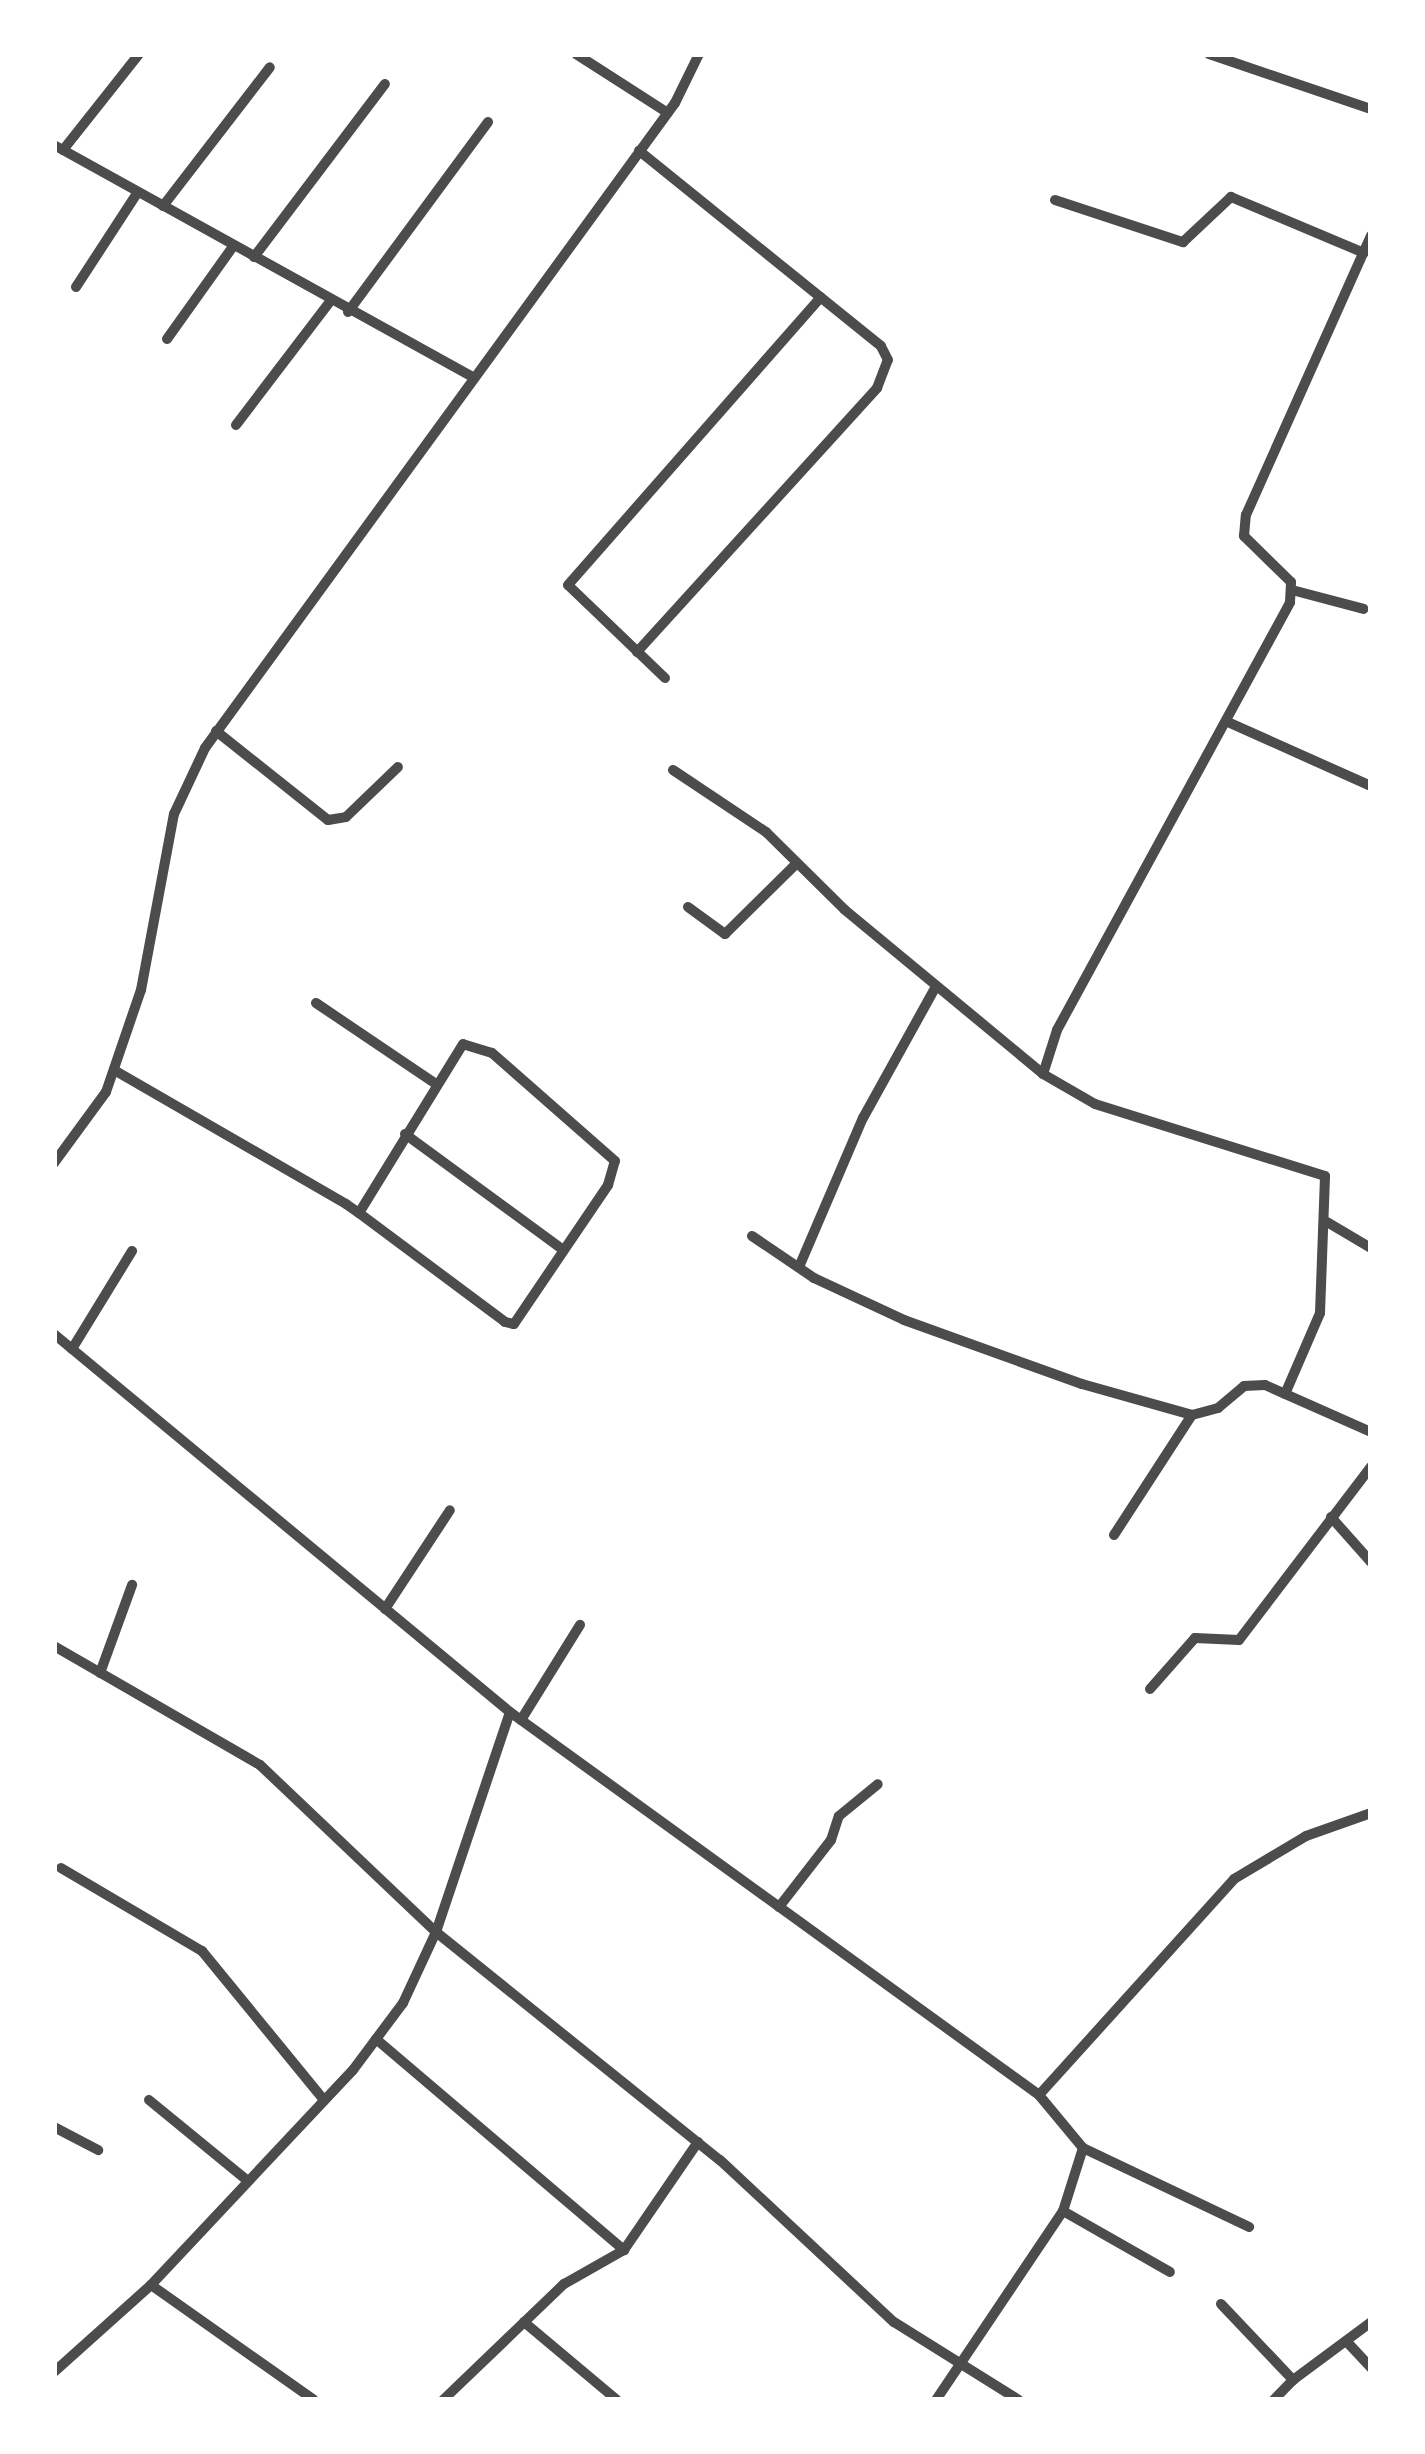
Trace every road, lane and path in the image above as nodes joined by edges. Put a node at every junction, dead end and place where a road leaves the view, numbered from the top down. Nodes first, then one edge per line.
1 (139, 54) edge
2 (576, 54) edge
3 (699, 54) edge
4 (1209, 54) edge
5 (270, 67) dead end
6 (386, 84) dead end
7 (1371, 109) edge
8 (668, 113) junction
9 (488, 122) dead end
10 (59, 147) edge
11 (639, 151) junction
12 (138, 193) junction
13 (1055, 200) dead end
14 (163, 206) junction
15 (1371, 236) edge
16 (234, 245) junction
17 (1364, 254) junction
18 (254, 257) junction
19 (76, 287) dead end
20 (821, 298) junction
21 (329, 302) junction
22 (347, 312) junction
23 (167, 339) dead end
24 (472, 377) junction
25 (236, 425) dead end
26 (1292, 590) junction
27 (1364, 609) dead end
28 (637, 652) junction
29 (665, 678) dead end
30 (1230, 723) junction
31 (216, 731) junction
32 (398, 767) dead end
33 (673, 770) dead end
34 (1371, 786) edge
35 (797, 863) junction
36 (688, 907) dead end
37 (935, 988) junction
38 (316, 1003) dead end
39 (114, 1070) junction
40 (1043, 1074) junction
41 (436, 1084) junction
42 (405, 1134) junction
43 (54, 1163) edge
44 (359, 1213) junction
45 (1327, 1222) junction
46 (752, 1236) dead end
47 (562, 1249) junction
48 (1371, 1249) edge
49 (132, 1251) dead end
50 (799, 1268) junction
51 (54, 1334) edge
52 (72, 1349) junction
53 (1286, 1394) junction
54 (1192, 1415) junction
55 (1371, 1432) edge
56 (1371, 1467) edge
57 (450, 1510) dead end
58 (1331, 1517) junction
59 (1114, 1535) dead end
60 (1371, 1562) edge
61 (133, 1585) dead end
62 (385, 1609) junction
63 (580, 1625) dead end
64 (54, 1646) edge
65 (100, 1672) junction
66 (1150, 1689) dead end
67 (516, 1716) junction
68 (878, 1784) dead end
69 (1371, 1813) edge
70 (61, 1868) dead end
71 (779, 1907) junction
72 (436, 1932) junction
73 (376, 2039) junction
74 (1039, 2095) junction
75 (149, 2100) dead end
76 (324, 2100) junction
77 (54, 2127) edge
78 (698, 2142) junction
79 (1083, 2148) junction
80 (98, 2150) dead end
81 (248, 2181) junction
82 (1063, 2211) junction
83 (1249, 2227) dead end
84 (624, 2250) junction
85 (1170, 2272) dead end
86 (151, 2285) junction
87 (1221, 2304) dead end
88 (524, 2322) junction
89 (1371, 2322) edge
90 (1348, 2344) junction
91 (960, 2363) junction
92 (1371, 2368) edge
93 (54, 2372) edge
94 (1293, 2380) junction
95 (314, 2400) edge
96 (442, 2400) edge
97 (617, 2400) edge
98 (935, 2400) edge
99 (1019, 2400) edge
100 (1274, 2400) edge

1 - 10 street
2 - 8 street
3 - 8 street
4 - 7 street
5 - 14 street
6 - 18 street
8 - 11 street
9 - 22 street
10 - 12 street
11 - 20 street
11 - 24 street
12 - 14 street
12 - 19 street
13 - 17 street
14 - 16 street
15 - 17 street
16 - 18 street
16 - 23 street
17 - 26 street
18 - 21 street
20 - 28 street
20 - 28 street
21 - 22 street
21 - 25 street
22 - 24 street
24 - 31 street
26 - 27 street
26 - 30 street
28 - 29 street
30 - 34 street
30 - 40 street
31 - 32 street
31 - 39 street
33 - 35 street
35 - 36 street
35 - 37 street
37 - 40 street
37 - 50 street
38 - 41 street
39 - 43 street
39 - 44 street
40 - 45 street
41 - 42 street
41 - 47 street
42 - 44 street
42 - 47 street
44 - 47 street
45 - 48 street
45 - 53 street
46 - 50 street
49 - 52 street
50 - 54 street
51 - 52 street
52 - 62 street
53 - 54 street
53 - 55 street
54 - 59 street
56 - 58 street
57 - 62 street
58 - 60 street
58 - 66 street
61 - 65 street
62 - 67 street
63 - 67 street
64 - 65 street
65 - 72 street
67 - 71 street
67 - 72 street
68 - 71 street
69 - 74 street
70 - 76 street
71 - 74 street
72 - 73 street
72 - 78 street
73 - 76 street
73 - 84 street
74 - 79 street
75 - 81 street
76 - 81 street
77 - 80 street
78 - 84 street
78 - 91 street
79 - 82 street
79 - 83 street
81 - 86 street
82 - 85 street
82 - 91 street
84 - 88 street
86 - 93 street
86 - 95 street
87 - 94 street
88 - 96 street
88 - 97 street
89 - 90 street
90 - 92 street
90 - 94 street
91 - 98 street
91 - 99 street
94 - 100 street

